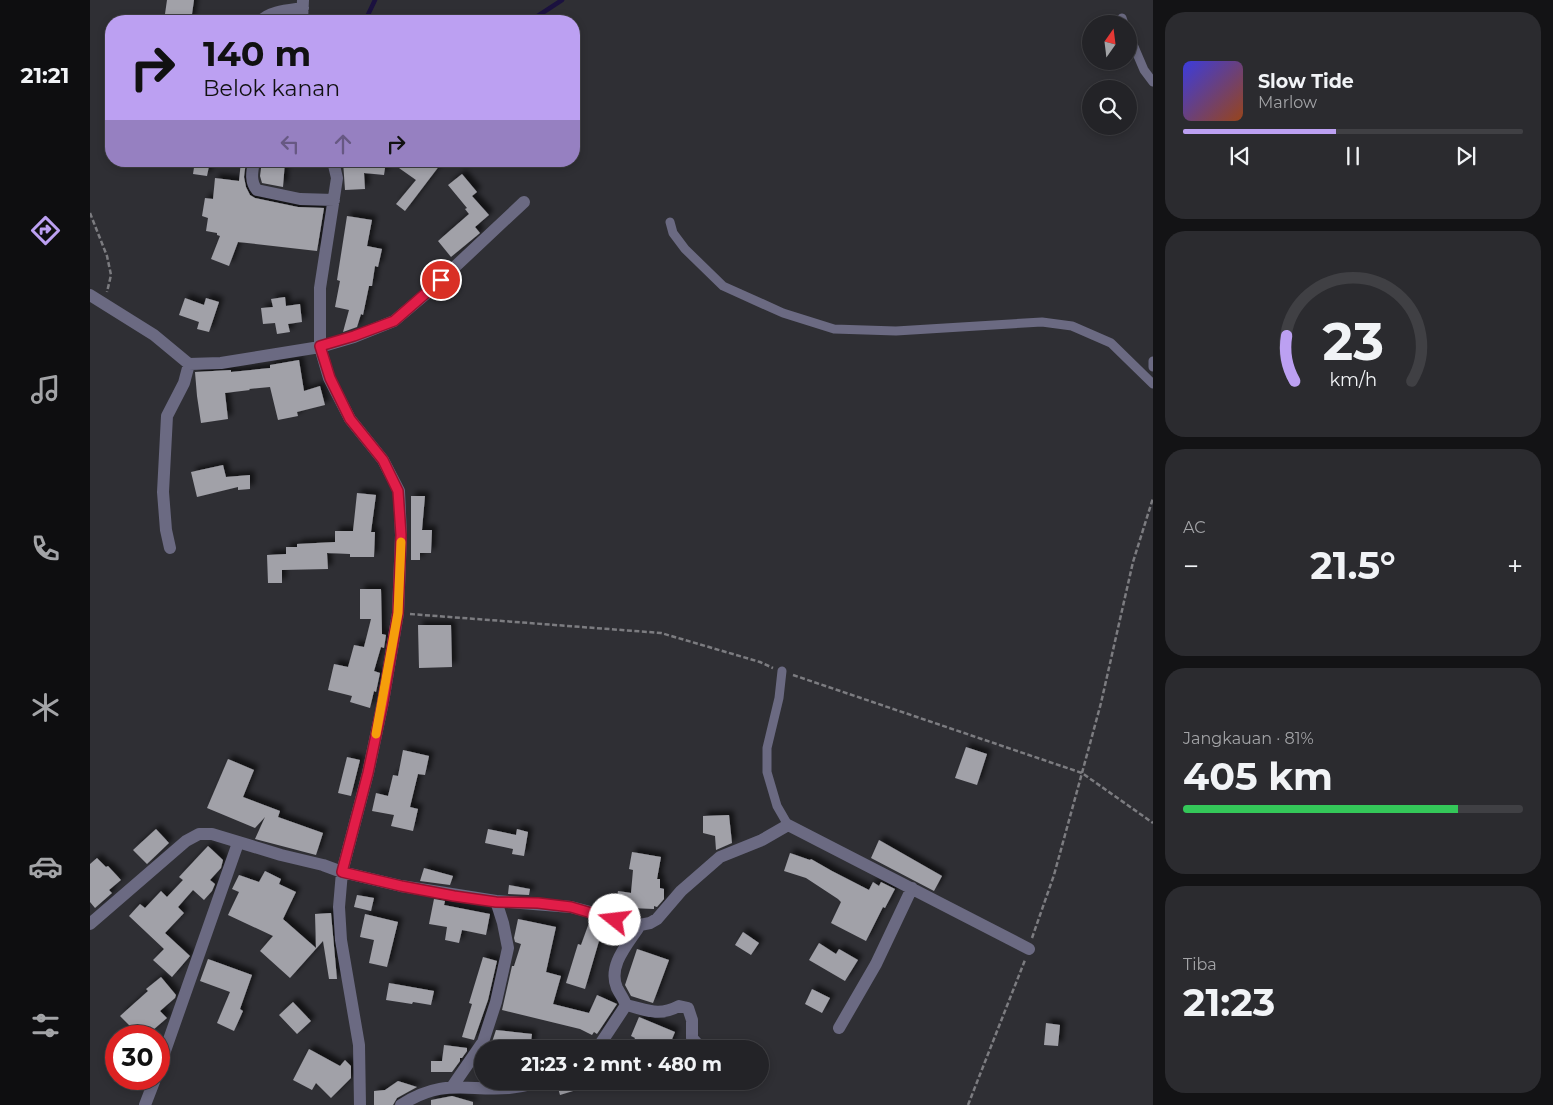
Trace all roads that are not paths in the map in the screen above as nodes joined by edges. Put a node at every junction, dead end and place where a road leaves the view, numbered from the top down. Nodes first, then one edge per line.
1 (302, 10) edge
2 (271, 15) edge
3 (1138, 56) edge
4 (1153, 82) edge
5 (253, 167) edge
6 (334, 167) edge
7 (334, 200) junction
8 (524, 202) dead end
9 (670, 222) dead end
10 (90, 295) edge
11 (320, 346) junction
12 (1153, 361) edge
13 (189, 364) junction
14 (1153, 367) edge
15 (1153, 384) edge
16 (170, 548) dead end
17 (782, 672) dead end
18 (788, 825) junction
19 (238, 843) junction
20 (342, 872) junction
21 (912, 888) junction
22 (496, 902) junction
23 (90, 924) edge
24 (640, 925) junction
25 (1028, 949) road end
26 (626, 1005) junction
27 (839, 1028) dead end
28 (170, 1037) edge
29 (603, 1040) edge
30 (694, 1040) edge
31 (452, 1087) junction
32 (474, 1087) edge
33 (151, 1090) edge
34 (145, 1105) edge
35 (360, 1105) edge
36 (401, 1105) edge

1 - 2 street
3 - 4 lane
5 - 7 street
6 - 7 street
7 - 11 street
8 - 11 street
9 - 15 lane
10 - 13 street
11 - 13 street
11 - 20 street
12 - 14 lane
13 - 16 street
17 - 18 lane
18 - 21 street
18 - 24 street
19 - 20 street
19 - 23 street
19 - 28 street
20 - 22 street
20 - 35 street
21 - 25 street
21 - 27 street
22 - 24 street
22 - 31 street
24 - 26 street
26 - 29 street
26 - 30 street
31 - 32 street
31 - 36 street
33 - 34 street

